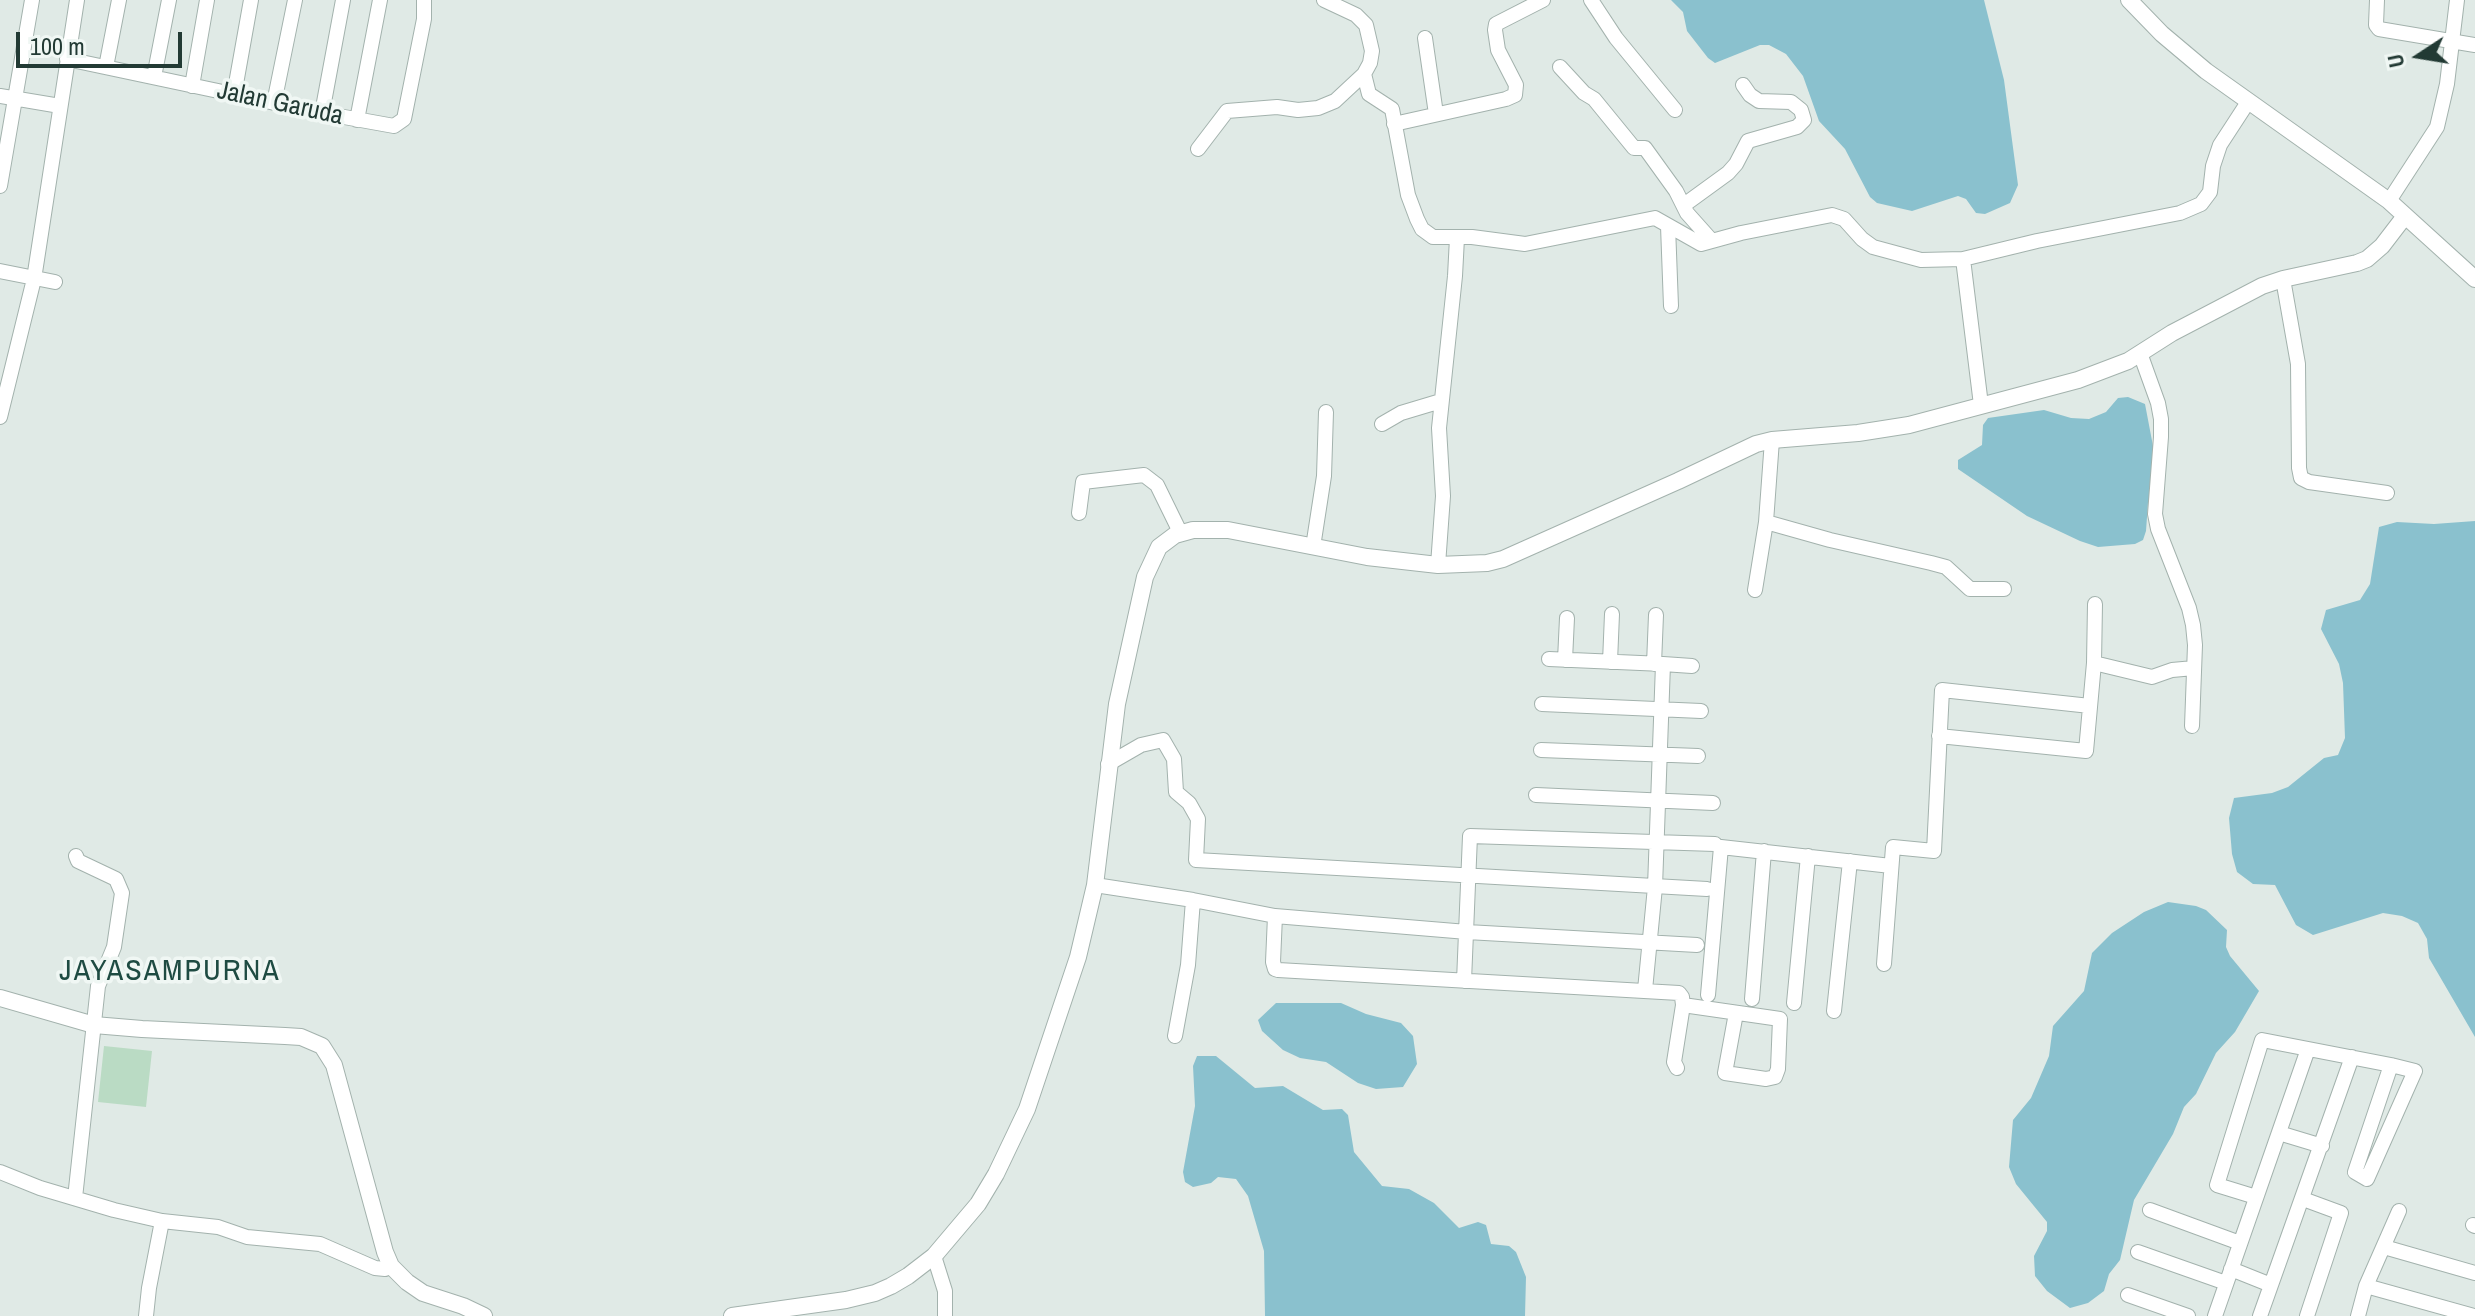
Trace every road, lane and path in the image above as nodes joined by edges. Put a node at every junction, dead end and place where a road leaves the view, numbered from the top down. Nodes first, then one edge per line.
1 (32, 0) edge
2 (77, 0) edge
3 (119, 0) edge
4 (169, 0) edge
5 (207, 0) edge
6 (251, 0) edge
7 (295, 0) edge
8 (343, 0) edge
9 (380, 0) edge
10 (424, 0) edge
11 (1324, 0) edge
12 (1543, 0) edge
13 (1591, 0) edge
14 (2129, 0) edge
15 (2377, 0) edge
16 (2457, 0) edge
17 (1425, 38) dead end
18 (2452, 41) junction
19 (2475, 45) edge
20 (67, 59) junction
21 (106, 67) junction
22 (1560, 67) dead end
23 (1364, 74) junction
24 (154, 77) junction
25 (1743, 85) dead end
26 (192, 86) junction
27 (234, 95) junction
28 (7, 97) edge
29 (2248, 102) junction
30 (274, 103) junction
31 (60, 106) junction
32 (1675, 110) dead end
33 (322, 113) junction
34 (1436, 114) junction
35 (357, 120) junction
36 (1394, 124) junction
37 (1198, 149) dead end
38 (0, 186) edge
39 (2389, 201) junction
40 (1684, 205) junction
41 (2405, 216) junction
42 (1668, 226) junction
43 (1457, 238) junction
44 (1712, 241) junction
45 (1963, 259) junction
46 (0, 271) edge
47 (34, 279) junction
48 (2283, 279) junction
49 (2475, 279) edge
50 (55, 282) dead end
51 (1671, 306) dead end
52 (2140, 353) junction
53 (1441, 401) junction
54 (1981, 405) junction
55 (1326, 412) dead end
56 (0, 417) edge
57 (1382, 424) dead end
58 (1772, 440) junction
59 (2387, 493) dead end
60 (1079, 513) dead end
61 (1766, 522) junction
62 (1180, 532) junction
63 (1313, 547) junction
64 (1438, 565) junction
65 (2004, 589) dead end
66 (1755, 590) dead end
67 (2095, 604) dead end
68 (1612, 614) dead end
69 (1656, 615) dead end
70 (1567, 618) dead end
71 (1549, 659) dead end
72 (1565, 660) junction
73 (1610, 662) junction
74 (2094, 663) junction
75 (1658, 664) junction
76 (1692, 666) dead end
77 (2194, 668) junction
78 (1542, 704) dead end
79 (2090, 706) junction
80 (1661, 709) junction
81 (1701, 711) dead end
82 (2192, 726) dead end
83 (1939, 736) junction
84 (1541, 750) dead end
85 (1659, 755) junction
86 (1698, 756) dead end
87 (1108, 764) junction
88 (1536, 795) dead end
89 (1657, 800) junction
90 (1713, 803) dead end
91 (1655, 843) junction
92 (1715, 844) dead end
93 (1764, 851) junction
94 (76, 856) dead end
95 (1808, 856) junction
96 (1850, 861) junction
97 (1891, 866) junction
98 (1469, 875) junction
99 (1095, 885) junction
100 (1655, 887) junction
101 (1707, 889) dead end
102 (1193, 900) junction
103 (1275, 916) junction
104 (1467, 932) junction
105 (1650, 942) junction
106 (1697, 945) dead end
107 (1884, 964) dead end
108 (1464, 981) junction
109 (1645, 990) junction
110 (1708, 995) dead end
111 (0, 998) edge
112 (1752, 999) dead end
113 (1794, 1003) dead end
114 (1683, 1005) junction
115 (1834, 1011) dead end
116 (1736, 1013) junction
117 (94, 1025) junction
118 (1175, 1036) dead end
119 (2308, 1049) junction
120 (2352, 1057) junction
121 (2391, 1065) junction
122 (1677, 1068) dead end
123 (2279, 1133) junction
124 (2322, 1146) junction
125 (0, 1172) edge
126 (2256, 1197) junction
127 (75, 1198) junction
128 (2303, 1199) junction
129 (2150, 1210) dead end
130 (2399, 1211) dead end
131 (162, 1221) junction
132 (2240, 1243) junction
133 (2384, 1247) junction
134 (2138, 1252) dead end
135 (934, 1256) junction
136 (391, 1266) junction
137 (2475, 1273) edge
138 (2229, 1276) junction
139 (2271, 1285) junction
140 (2366, 1286) junction
141 (2128, 1295) dead end
142 (146, 1316) edge
143 (484, 1316) edge
144 (732, 1316) edge
145 (945, 1316) edge
146 (2188, 1316) edge
147 (2215, 1316) edge
148 (2260, 1316) edge
149 (2307, 1316) edge
150 (2358, 1316) edge
151 (2474, 1316) edge

1 - 28 street
2 - 20 street
3 - 21 street
4 - 24 street
5 - 26 street
6 - 27 street
7 - 30 street
8 - 33 street
9 - 35 street
10 - 35 street, Jalan Garuda
11 - 23 street
12 - 34 street
13 - 32 street
14 - 29 street
15 - 18 street
16 - 18 street
17 - 34 street
18 - 19 street
18 - 39 street
20 - 21 street, Jalan Garuda
20 - 31 street
21 - 24 street, Jalan Garuda
22 - 40 street
23 - 36 street
23 - 37 street
24 - 26 street, Jalan Garuda
25 - 40 street
26 - 27 street, Jalan Garuda
27 - 30 street, Jalan Garuda
28 - 31 street
28 - 38 street
29 - 39 street
29 - 45 street
30 - 33 street, Jalan Garuda
31 - 47 street
33 - 35 street, Jalan Garuda
34 - 36 street
36 - 43 street
39 - 41 street
40 - 44 street
41 - 48 street
41 - 49 street
42 - 43 street
42 - 44 street
42 - 51 street
43 - 53 street
44 - 45 street
45 - 54 street
46 - 47 street
47 - 50 street
47 - 56 street
48 - 52 street
48 - 59 street
52 - 54 street
52 - 77 street
53 - 57 street
53 - 64 street
54 - 58 street
55 - 63 street
58 - 61 street
58 - 64 street
60 - 62 street
61 - 65 street
61 - 66 street
62 - 63 street
62 - 87 street
63 - 64 street
67 - 74 street
68 - 73 street
69 - 75 street
70 - 72 street
71 - 72 street
72 - 73 street
73 - 75 street
74 - 77 street
74 - 79 street
75 - 76 street
75 - 80 street
77 - 82 street
78 - 80 street
79 - 83 street
79 - 83 street
80 - 81 street
80 - 85 street
83 - 97 street
84 - 85 street
85 - 86 street
85 - 89 street
87 - 98 street
87 - 99 street
88 - 89 street
89 - 90 street
89 - 91 street
91 - 92 street
91 - 98 street
91 - 100 street
93 - 95 street
93 - 110 street
93 - 112 street
94 - 117 street
95 - 96 street
95 - 113 street
96 - 97 street
96 - 115 street
97 - 107 street
98 - 100 street
98 - 104 street
99 - 102 street
99 - 135 street
100 - 101 street
100 - 105 street
102 - 103 street
102 - 118 street
103 - 104 street
103 - 108 street
104 - 105 street
104 - 108 street
105 - 106 street
105 - 109 street
108 - 109 street
109 - 114 street
111 - 117 street
114 - 116 street
114 - 122 street
116 - 116 street
117 - 127 street
117 - 136 street
119 - 120 street
119 - 123 street
119 - 126 street
120 - 121 street
120 - 124 street
121 - 121 street
123 - 124 street
123 - 126 street
124 - 128 street
125 - 127 street
126 - 132 street
127 - 131 street
128 - 139 street
128 - 149 street
129 - 132 street
130 - 133 street
131 - 136 street
131 - 142 street
132 - 138 street
133 - 137 street
133 - 140 street
134 - 138 street
135 - 144 street
135 - 145 street
136 - 143 street
138 - 139 street
138 - 147 street
139 - 148 street
140 - 150 street
140 - 151 street
141 - 146 street

